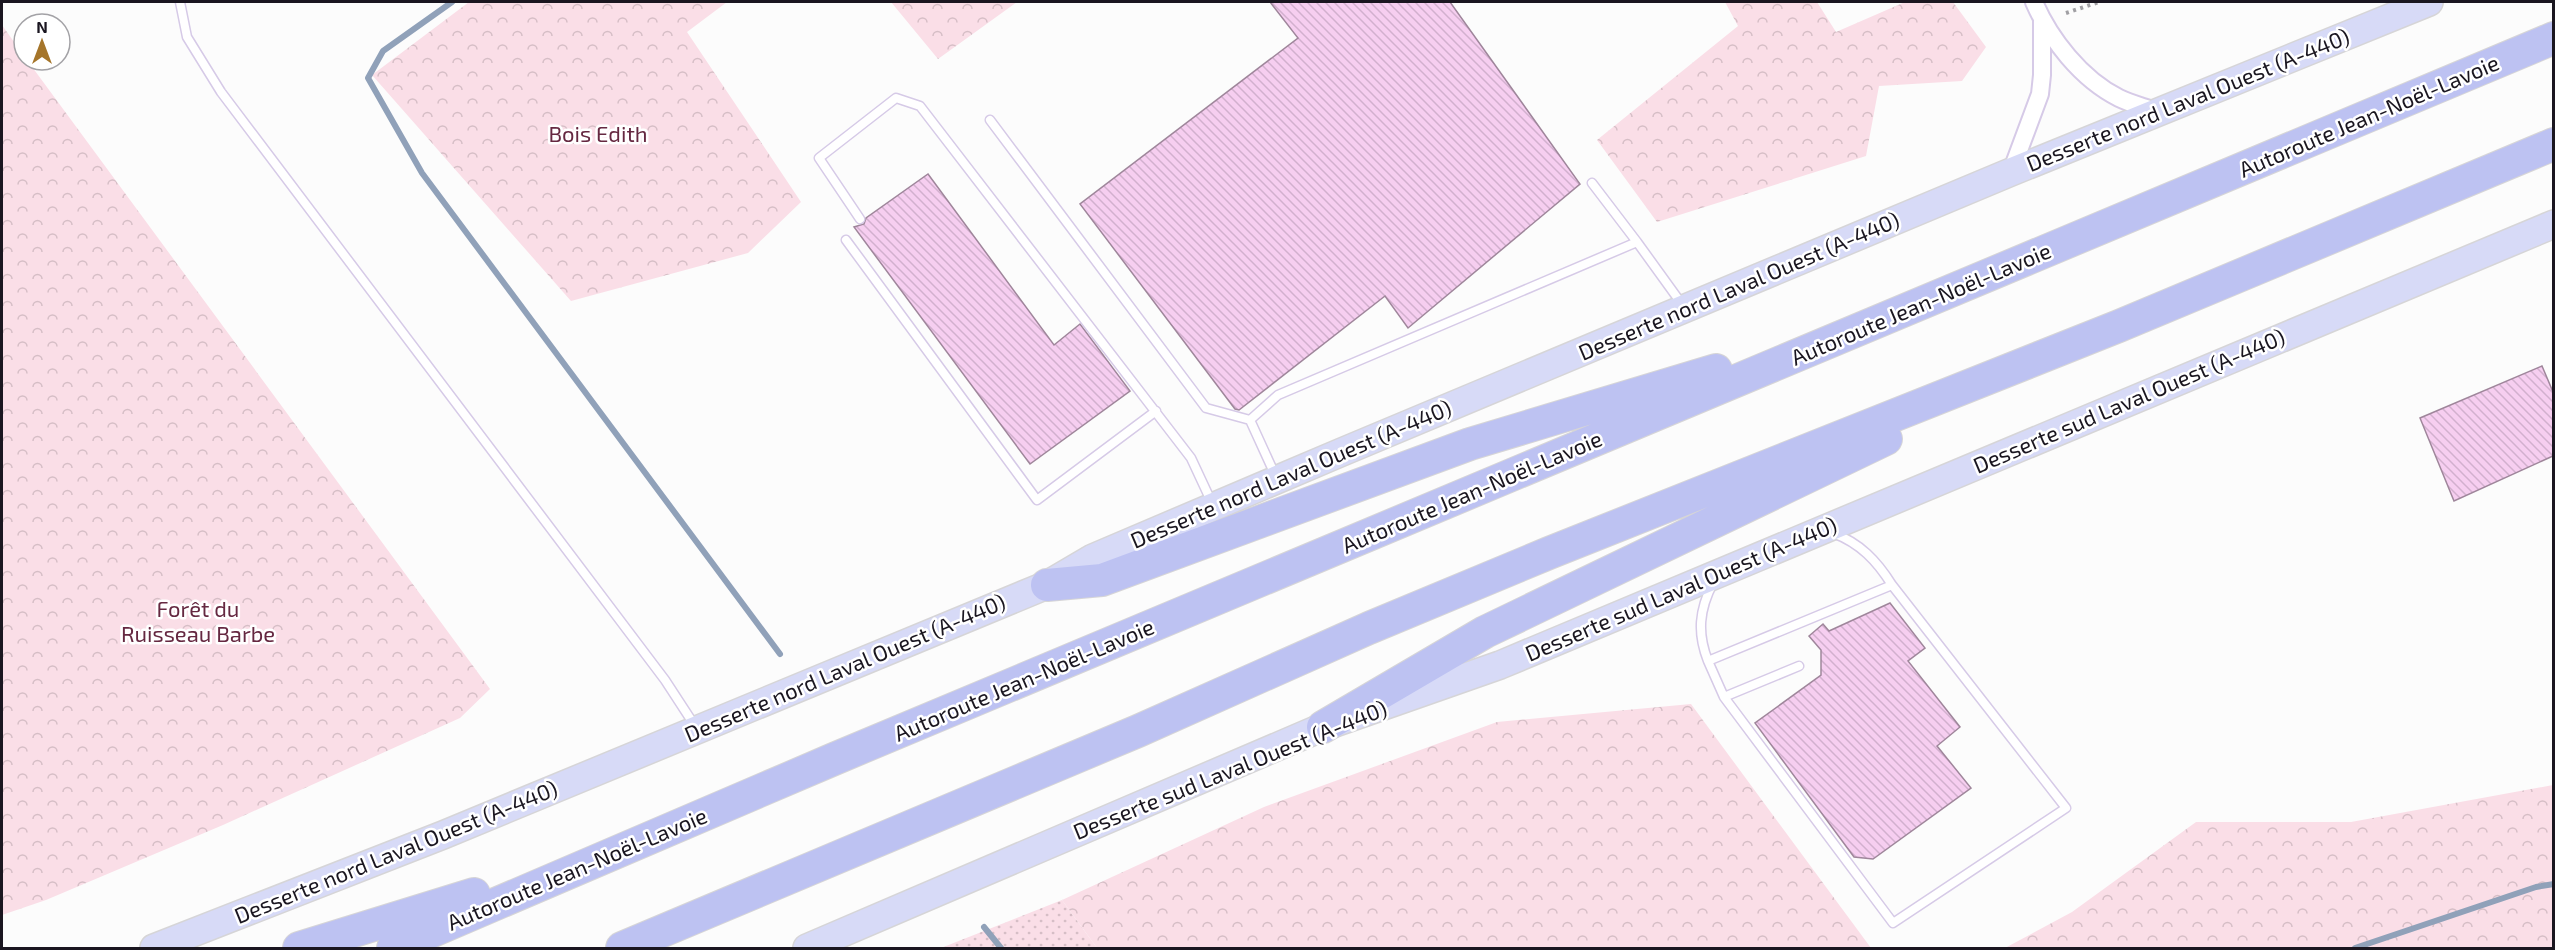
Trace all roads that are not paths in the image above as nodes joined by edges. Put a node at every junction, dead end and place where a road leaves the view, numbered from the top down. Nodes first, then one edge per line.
1 (180, 2) edge
2 (2034, 2) edge
3 (2429, 2) edge
4 (2042, 21) junction
5 (2553, 38) edge
6 (2158, 112) junction
7 (990, 120) dead end
8 (2553, 144) edge
9 (2011, 172) junction
10 (1592, 183) dead end
11 (860, 219) dead end
12 (2553, 224) edge
13 (846, 240) dead end
14 (1637, 242) junction
15 (1685, 309) junction
16 (1878, 321) junction
17 (2119, 326) junction
18 (1156, 411) junction
19 (1250, 420) junction
20 (1277, 480) junction
21 (1213, 507) junction
22 (1824, 530) junction
23 (1717, 574) junction
24 (1047, 585) junction
25 (1893, 585) junction
26 (1708, 661) junction
27 (1799, 666) dead end
28 (1724, 697) junction
29 (1323, 727) junction
30 (697, 729) junction
31 (627, 847) junction
32 (154, 948) edge
33 (299, 948) edge
34 (393, 948) edge
35 (622, 948) edge
36 (807, 948) edge

1 - 30 lane
2 - 4 street
3 - 6 main road, Desserte nord Laval Ouest (A-440)
4 - 6 street
4 - 9 street
5 - 16 highway, Autoroute Jean-Noël-Lavoie
6 - 9 main road, Desserte nord Laval Ouest (A-440)
7 - 19 lane
8 - 17 highway
9 - 15 main road, Desserte nord Laval Ouest (A-440)
10 - 14 lane
11 - 18 lane
12 - 22 main road, Desserte sud Laval Ouest (A-440)
13 - 18 lane
14 - 15 lane
14 - 19 lane
15 - 20 main road, Desserte nord Laval Ouest (A-440)
16 - 24 highway
16 - 31 highway, Autoroute Jean-Noël-Lavoie
17 - 29 highway
17 - 35 highway
18 - 21 lane
19 - 20 lane
20 - 21 main road, Desserte nord Laval Ouest (A-440)
21 - 24 main road, Desserte nord Laval Ouest (A-440)
22 - 23 main road, Desserte sud Laval Ouest (A-440)
22 - 25 lane
23 - 26 lane
23 - 29 main road, Desserte sud Laval Ouest (A-440)
24 - 30 main road, Desserte nord Laval Ouest (A-440)
25 - 26 lane
25 - 28 lane
26 - 28 lane
27 - 28 lane
29 - 36 main road, Desserte sud Laval Ouest (A-440)
30 - 32 main road, Desserte nord Laval Ouest (A-440)
31 - 33 highway
31 - 34 highway, Autoroute Jean-Noël-Lavoie

